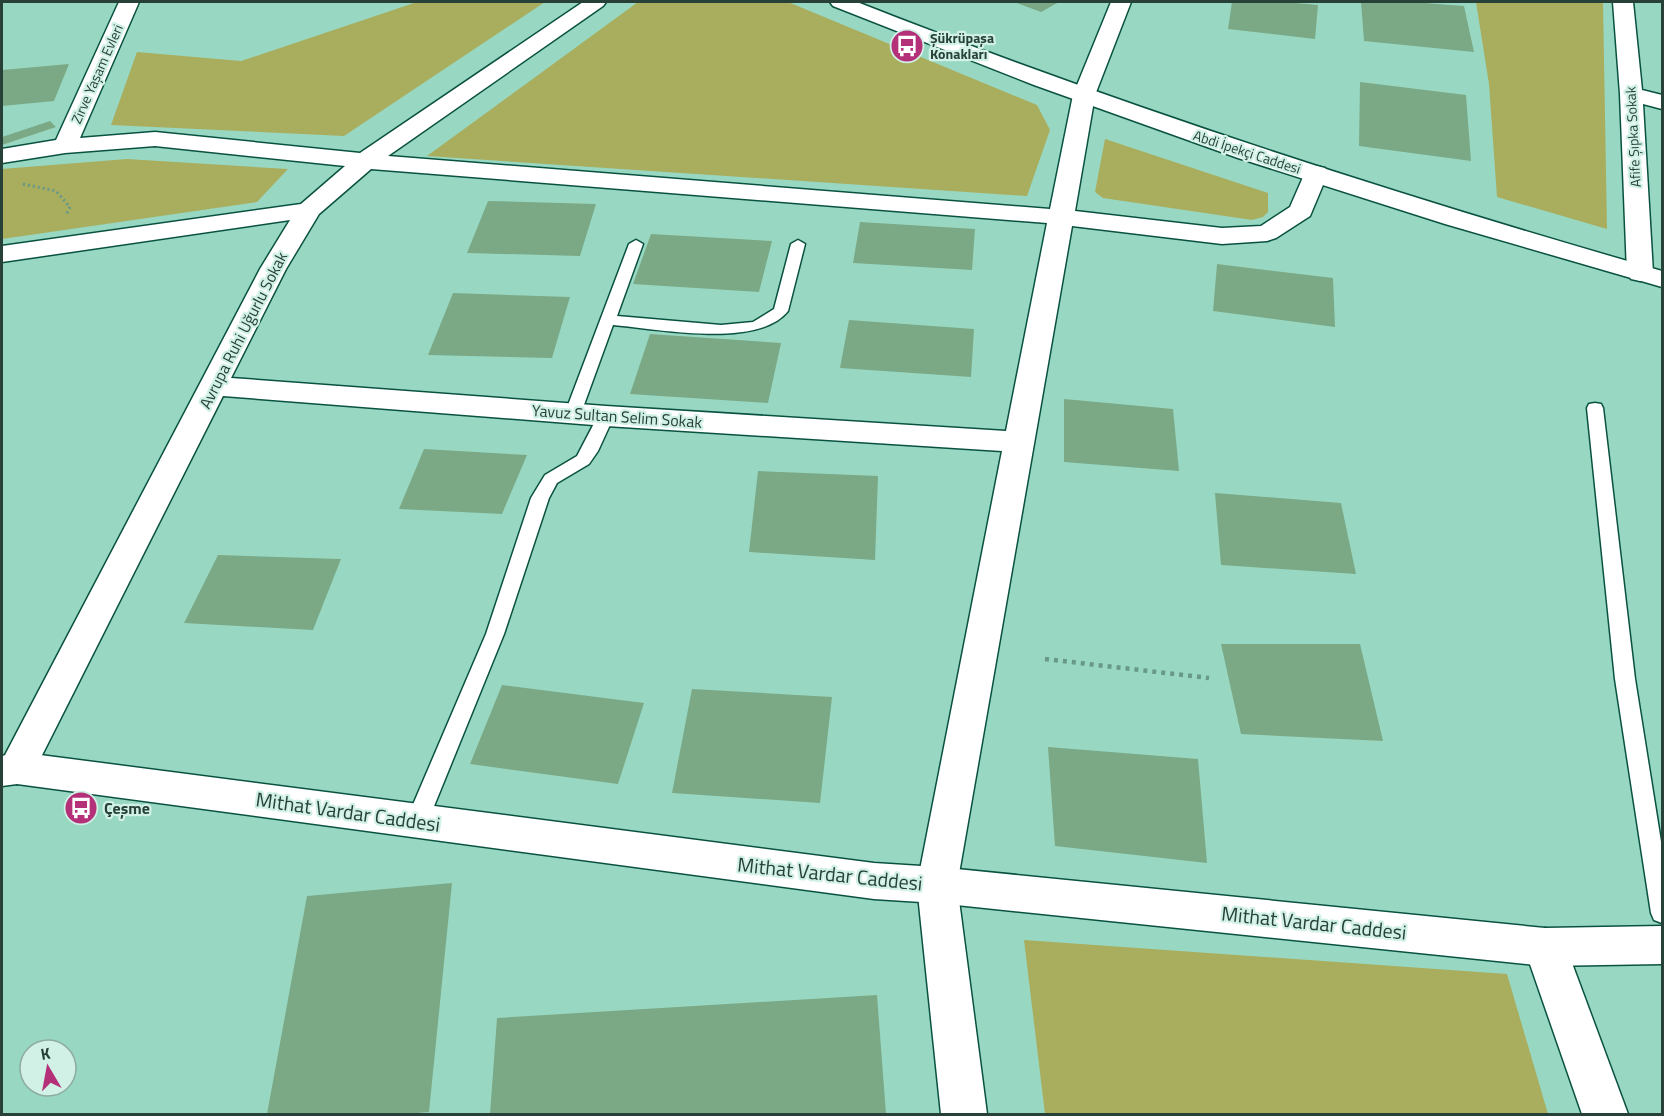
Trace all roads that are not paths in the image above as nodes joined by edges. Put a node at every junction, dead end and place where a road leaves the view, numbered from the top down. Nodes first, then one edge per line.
1 (129, 2) edge
2 (596, 2) edge
3 (840, 2) edge
4 (1121, 2) edge
5 (1623, 2) edge
6 (1631, 94) junction
7 (1084, 95) junction
8 (1662, 102) edge
9 (65, 146) junction
10 (2, 156) edge
11 (365, 161) junction
12 (1316, 173) junction
13 (309, 210) junction
14 (1062, 216) junction
15 (636, 244) dead end
16 (798, 244) dead end
17 (2, 254) edge
18 (1651, 276) edge
19 (608, 321) junction
20 (214, 386) junction
21 (1595, 408) dead end
22 (573, 413) junction
23 (606, 416) junction
24 (1020, 442) junction
25 (9, 770) edge
26 (417, 821) junction
27 (937, 885) junction
28 (1662, 913) edge
29 (1662, 945) edge
30 (1545, 947) junction
31 (964, 1114) edge
32 (1605, 1114) edge

1 - 9 street, Zirve Yaşam Evleri
2 - 11 street, Avrupa Ruhi Uğurlu Sokak
3 - 7 street, Abdi İpekçi Caddesi
4 - 7 street
5 - 6 street, Afife Şıpka Sokak
6 - 8 street
6 - 18 street, Afife Şıpka Sokak
7 - 12 street, Abdi İpekçi Caddesi
7 - 14 street
9 - 10 street
9 - 11 street
11 - 13 street, Avrupa Ruhi Uğurlu Sokak
11 - 14 street
12 - 14 street
12 - 18 street, Abdi İpekçi Caddesi
13 - 17 street
13 - 20 street, Avrupa Ruhi Uğurlu Sokak
14 - 24 street
15 - 19 lane
16 - 19 lane
19 - 22 lane
20 - 22 street, Yavuz Sultan Selim Sokak
20 - 25 street, Avrupa Ruhi Uğurlu Sokak
21 - 28 lane
22 - 23 street, Yavuz Sultan Selim Sokak
23 - 24 street, Yavuz Sultan Selim Sokak
23 - 26 lane
24 - 27 street
25 - 26 street, Mithat Vardar Caddesi
26 - 27 street, Mithat Vardar Caddesi
27 - 30 street, Mithat Vardar Caddesi
27 - 31 street
29 - 30 street, Mithat Vardar Caddesi
30 - 32 street

